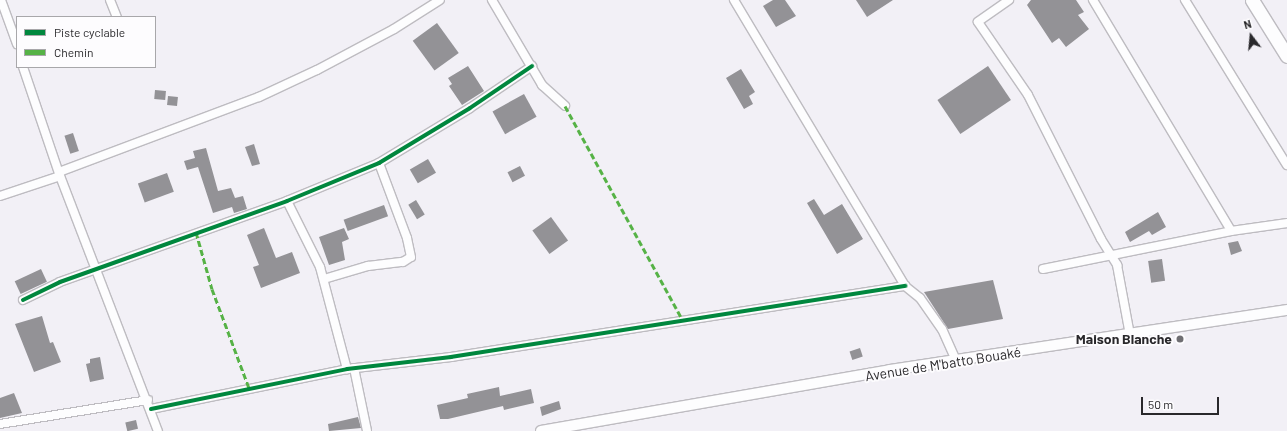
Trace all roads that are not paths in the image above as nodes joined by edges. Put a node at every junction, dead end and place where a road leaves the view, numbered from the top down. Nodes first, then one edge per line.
1 (1, 0) edge
2 (110, 0) edge
3 (440, 0) edge
4 (492, 0) edge
5 (734, 0) edge
6 (1009, 0) edge
7 (1093, 0) edge
8 (1185, 0) edge
9 (1252, 0) edge
10 (117, 16) edge
11 (16, 41) edge
12 (1287, 56) edge
13 (532, 66) junction
14 (23, 68) edge
15 (565, 106) dead end
16 (379, 163) junction
17 (1287, 165) edge
18 (60, 174) junction
19 (0, 196) edge
20 (287, 201) junction
21 (1287, 222) edge
22 (1232, 231) junction
23 (1110, 255) junction
24 (1043, 269) dead end
25 (96, 270) junction
26 (324, 279) junction
27 (906, 286) junction
28 (23, 300) dead end
29 (1287, 310) edge
30 (1130, 335) junction
31 (956, 361) junction
32 (351, 368) junction
33 (148, 400) junction
34 (151, 409) junction
35 (0, 424) edge
36 (158, 431) edge
37 (367, 431) edge
38 (541, 431) edge

1 - 11 street
2 - 10 street
3 - 18 street
4 - 13 street
5 - 27 street
6 - 23 street
7 - 22 street
8 - 17 street
9 - 12 highway
13 - 15 street
13 - 16 street
14 - 18 street
16 - 20 street
16 - 26 street
18 - 19 street
18 - 25 street
20 - 25 street
20 - 26 street
21 - 22 street
22 - 23 street
23 - 24 street
23 - 30 street
25 - 28 street
25 - 33 street
26 - 32 street
27 - 31 street
27 - 32 street
29 - 30 street, Avenue de M'batto Bouaké
30 - 31 street, Avenue de M'batto Bouaké
31 - 38 street, Avenue de M'batto Bouaké
32 - 34 street
32 - 37 street
33 - 34 street
33 - 35 street
34 - 36 street

